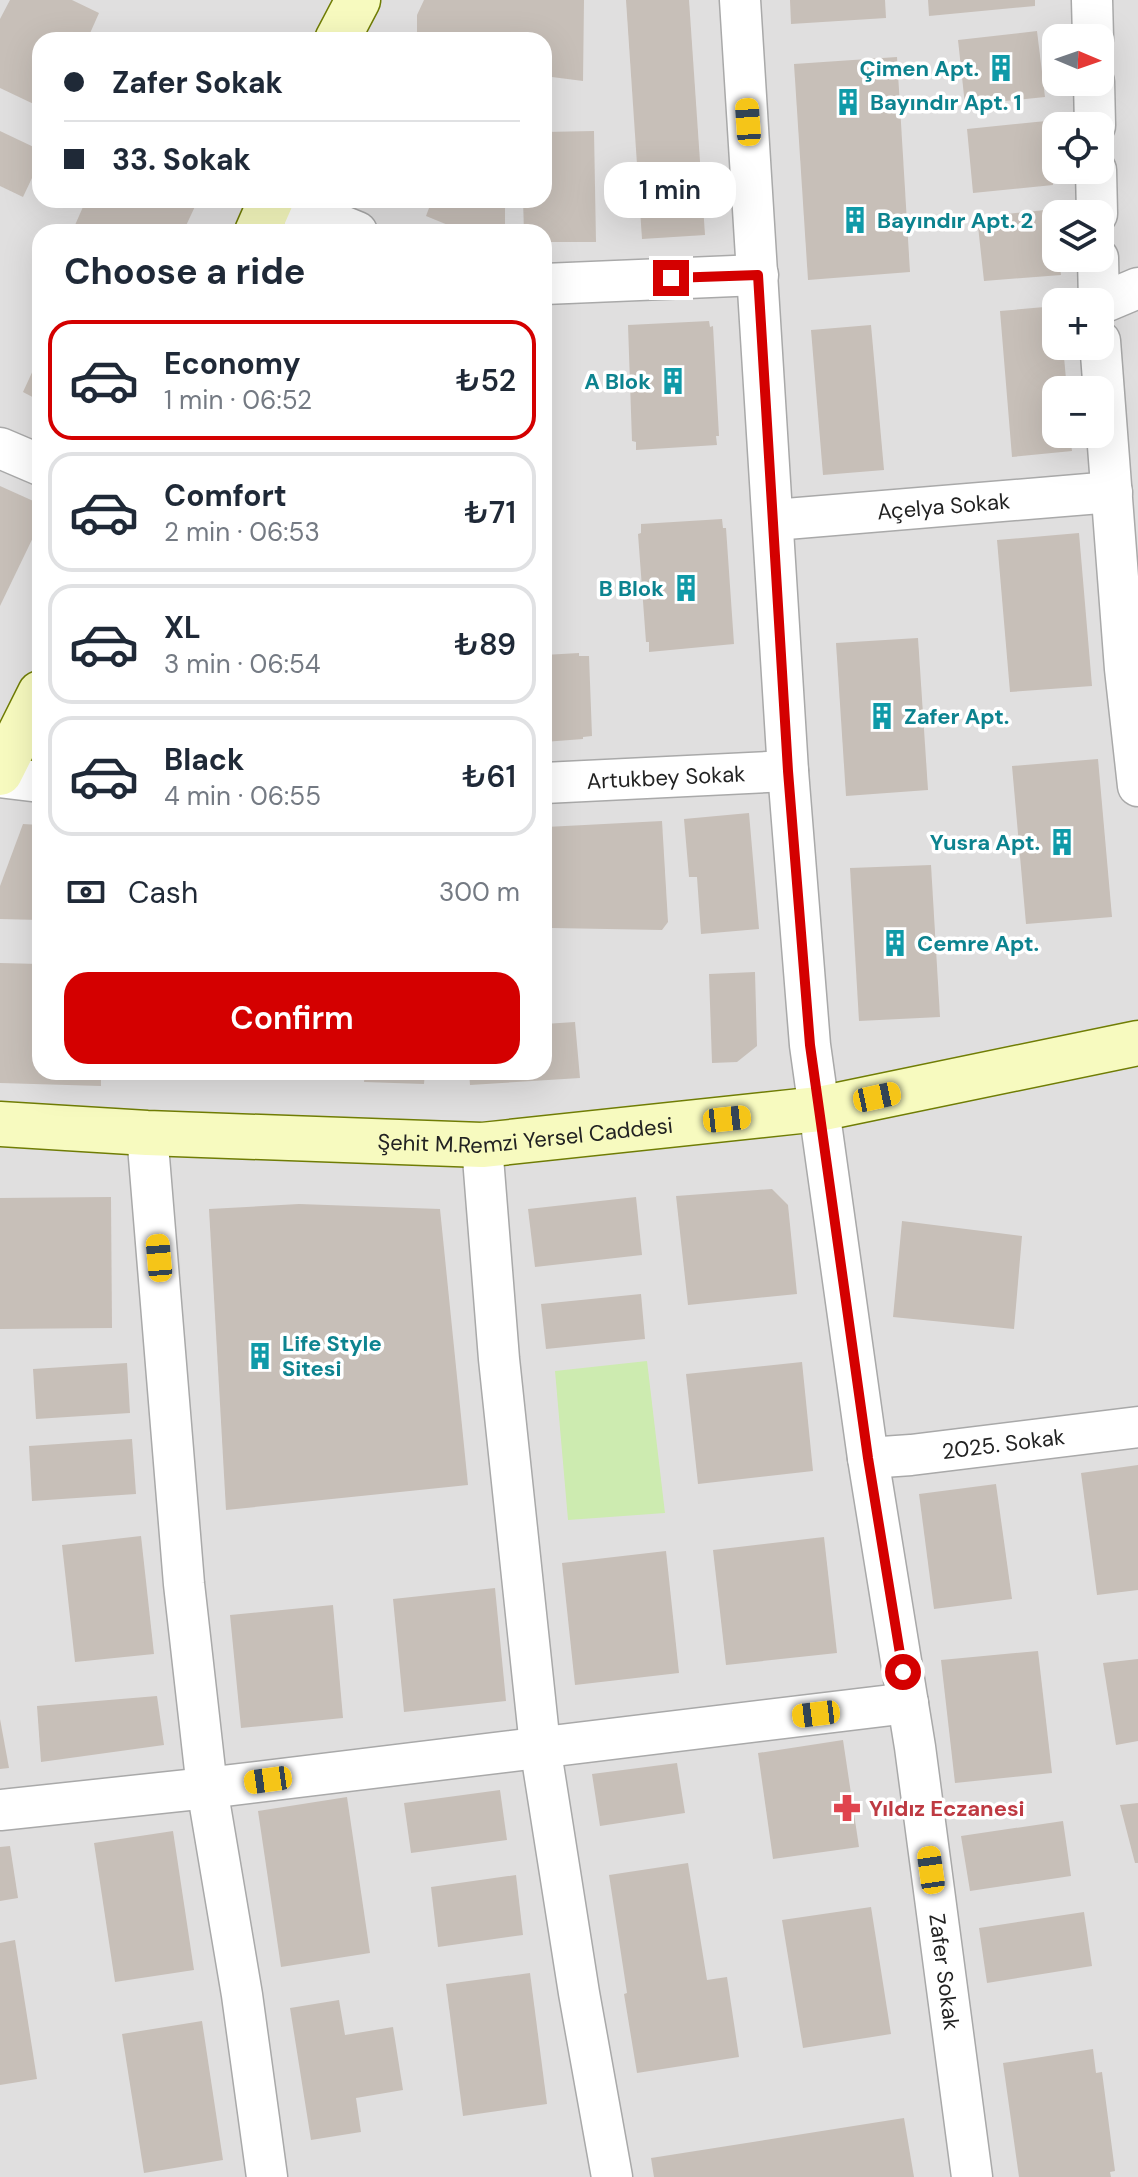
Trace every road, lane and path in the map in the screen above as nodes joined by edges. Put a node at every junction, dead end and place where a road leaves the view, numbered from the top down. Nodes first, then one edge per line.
1 (358, 0) edge
2 (740, 0) edge
3 (1092, 0) edge
4 (1093, 24) edge
5 (341, 32) edge
6 (298, 208) edge
7 (338, 224) edge
8 (758, 275) junction
9 (552, 284) edge
10 (1138, 288) edge
11 (1114, 297) edge
12 (1102, 360) edge
13 (0, 448) edge
14 (32, 462) edge
15 (1112, 492) junction
16 (774, 520) junction
17 (1132, 667) edge
18 (32, 709) edge
19 (788, 771) junction
20 (0, 775) edge
21 (32, 781) edge
22 (552, 783) edge
23 (1138, 786) edge
24 (1138, 1043) edge
25 (819, 1109) junction
26 (0, 1124) edge
27 (147, 1133) junction
28 (482, 1145) junction
29 (1138, 1427) edge
30 (868, 1458) junction
31 (908, 1703) junction
32 (540, 1746) junction
33 (207, 1788) junction
34 (0, 1810) edge
35 (267, 2177) edge
36 (612, 2177) edge
37 (972, 2177) edge

1 - 5 street
2 - 8 street, Zafer Sokak
3 - 4 street
6 - 7 street
8 - 9 street
8 - 16 street, Zafer Sokak
10 - 11 street
12 - 15 street
13 - 14 street
15 - 16 street, Açelya Sokak
15 - 17 street
16 - 19 street, Zafer Sokak
17 - 23 street
18 - 20 street
19 - 22 street, Artukbey Sokak
19 - 25 street, Zafer Sokak
20 - 21 street
24 - 25 street, Şehit M.Remzi Yersel Caddesi
25 - 28 street, Şehit M.Remzi Yersel Caddesi
25 - 30 street, Zafer Sokak
26 - 27 street, Şehit M.Remzi Yersel Caddesi
27 - 28 street, Şehit M.Remzi Yersel Caddesi
27 - 33 street
28 - 32 street
29 - 30 street, 2025. Sokak
30 - 31 street, Zafer Sokak
31 - 32 street
31 - 37 street, Zafer Sokak
32 - 33 street
32 - 36 street
33 - 34 street
33 - 35 street

